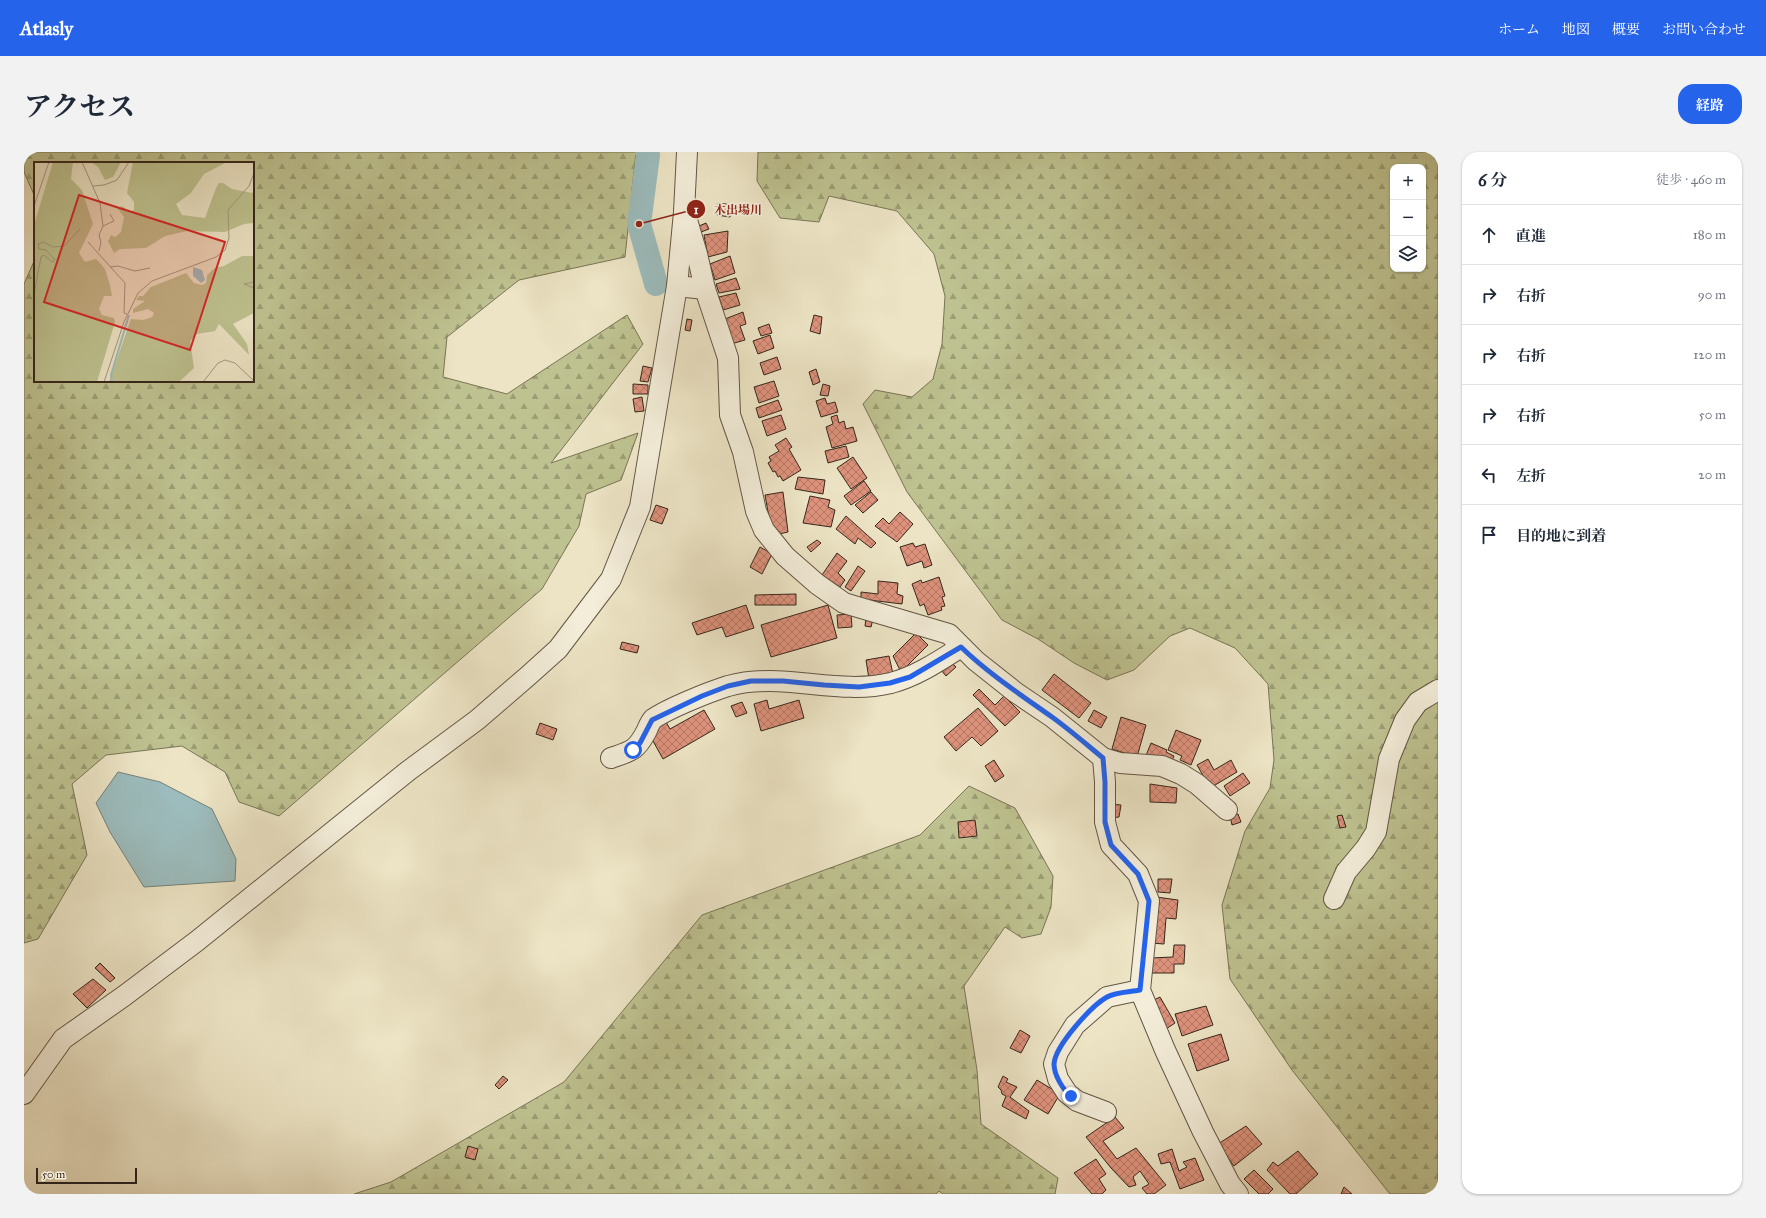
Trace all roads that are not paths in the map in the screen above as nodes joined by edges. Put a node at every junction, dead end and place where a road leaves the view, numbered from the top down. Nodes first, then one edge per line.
1 (687, 152) edge
2 (684, 212) junction
3 (676, 286) junction
4 (705, 289) junction
5 (961, 647) junction
6 (1438, 690) edge
7 (611, 758) dead end
8 (1103, 758) junction
9 (1227, 810) dead end
10 (1334, 899) dead end
11 (1140, 990) junction
12 (24, 1094) edge
13 (1106, 1112) dead end
14 (1238, 1194) edge

1 - 2 street
2 - 3 street
2 - 4 street
3 - 4 street
3 - 12 street
4 - 5 street
5 - 7 street
5 - 8 street
6 - 10 street
8 - 9 street
8 - 11 street
11 - 13 street
11 - 14 street

